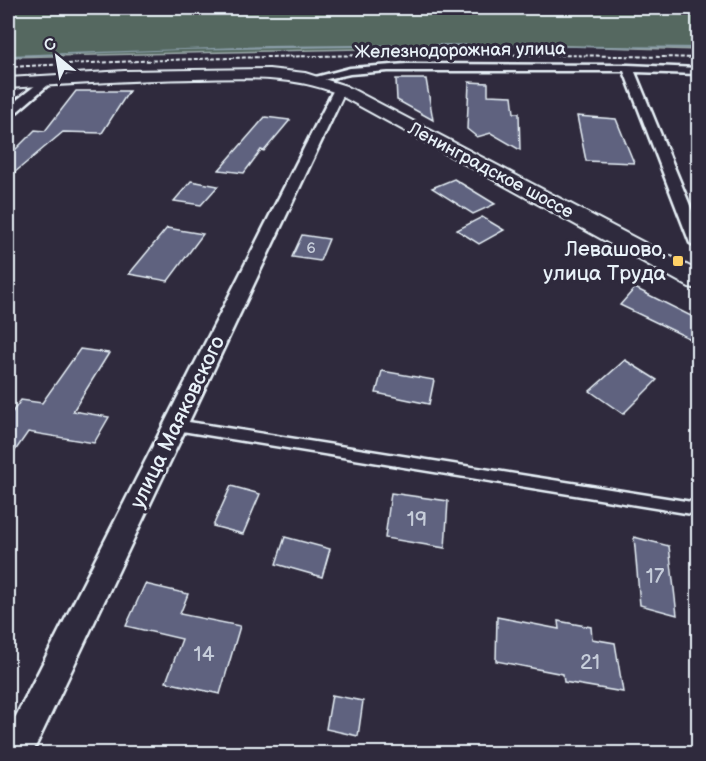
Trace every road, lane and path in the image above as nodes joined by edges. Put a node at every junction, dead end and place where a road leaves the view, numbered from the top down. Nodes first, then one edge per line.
1 (628, 68) junction
2 (699, 70) edge
3 (313, 78) junction
4 (50, 79) junction
5 (8, 82) edge
6 (340, 89) junction
7 (8, 113) edge
8 (699, 243) edge
9 (699, 281) edge
10 (176, 425) junction
11 (699, 508) edge
12 (14, 753) edge

1 - 2 street, Железнодорожная улица
1 - 3 street, Железнодорожная улица
1 - 8 street
3 - 4 street, Железнодорожная улица
3 - 6 street, Ленинградское шоссе
4 - 5 street, Железнодорожная улица
4 - 7 street
6 - 9 street, Ленинградское шоссе
6 - 10 street, улица Маяковского
10 - 11 lane
10 - 12 street, улица Маяковского

